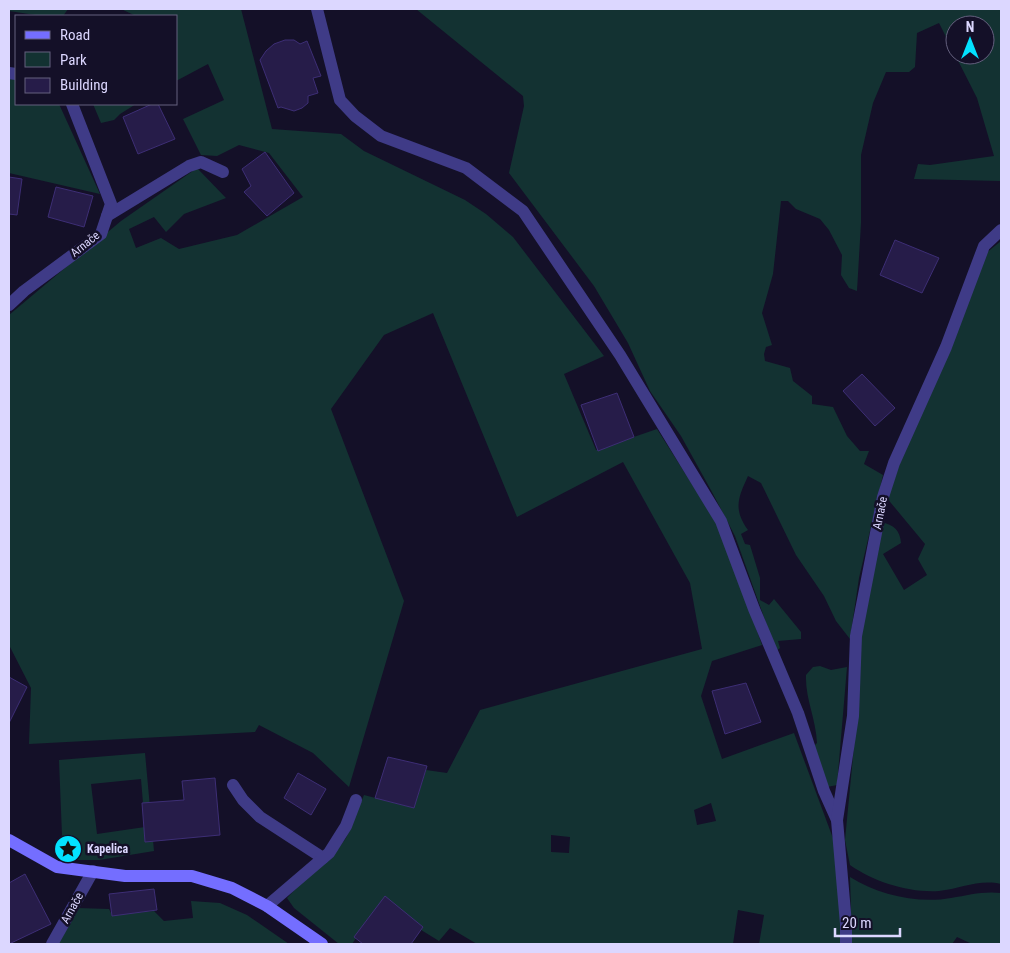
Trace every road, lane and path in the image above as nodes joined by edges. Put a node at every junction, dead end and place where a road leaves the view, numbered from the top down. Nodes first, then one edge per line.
1 (317, 9) edge
2 (72, 105) edge
3 (223, 172) dead end
4 (107, 216) junction
5 (1001, 230) edge
6 (9, 306) edge
7 (233, 785) dead end
8 (356, 800) dead end
9 (837, 820) junction
10 (9, 840) edge
11 (323, 858) junction
12 (92, 871) junction
13 (267, 906) junction
14 (52, 944) edge
15 (322, 944) edge
16 (846, 944) edge

1 - 9 street
2 - 4 street, Arnače
3 - 4 street
4 - 6 street, Arnače
5 - 9 street, Arnače
7 - 11 street
8 - 11 street
9 - 16 street
10 - 12 street
11 - 13 street
12 - 13 street
12 - 14 street, Arnače
13 - 15 street

